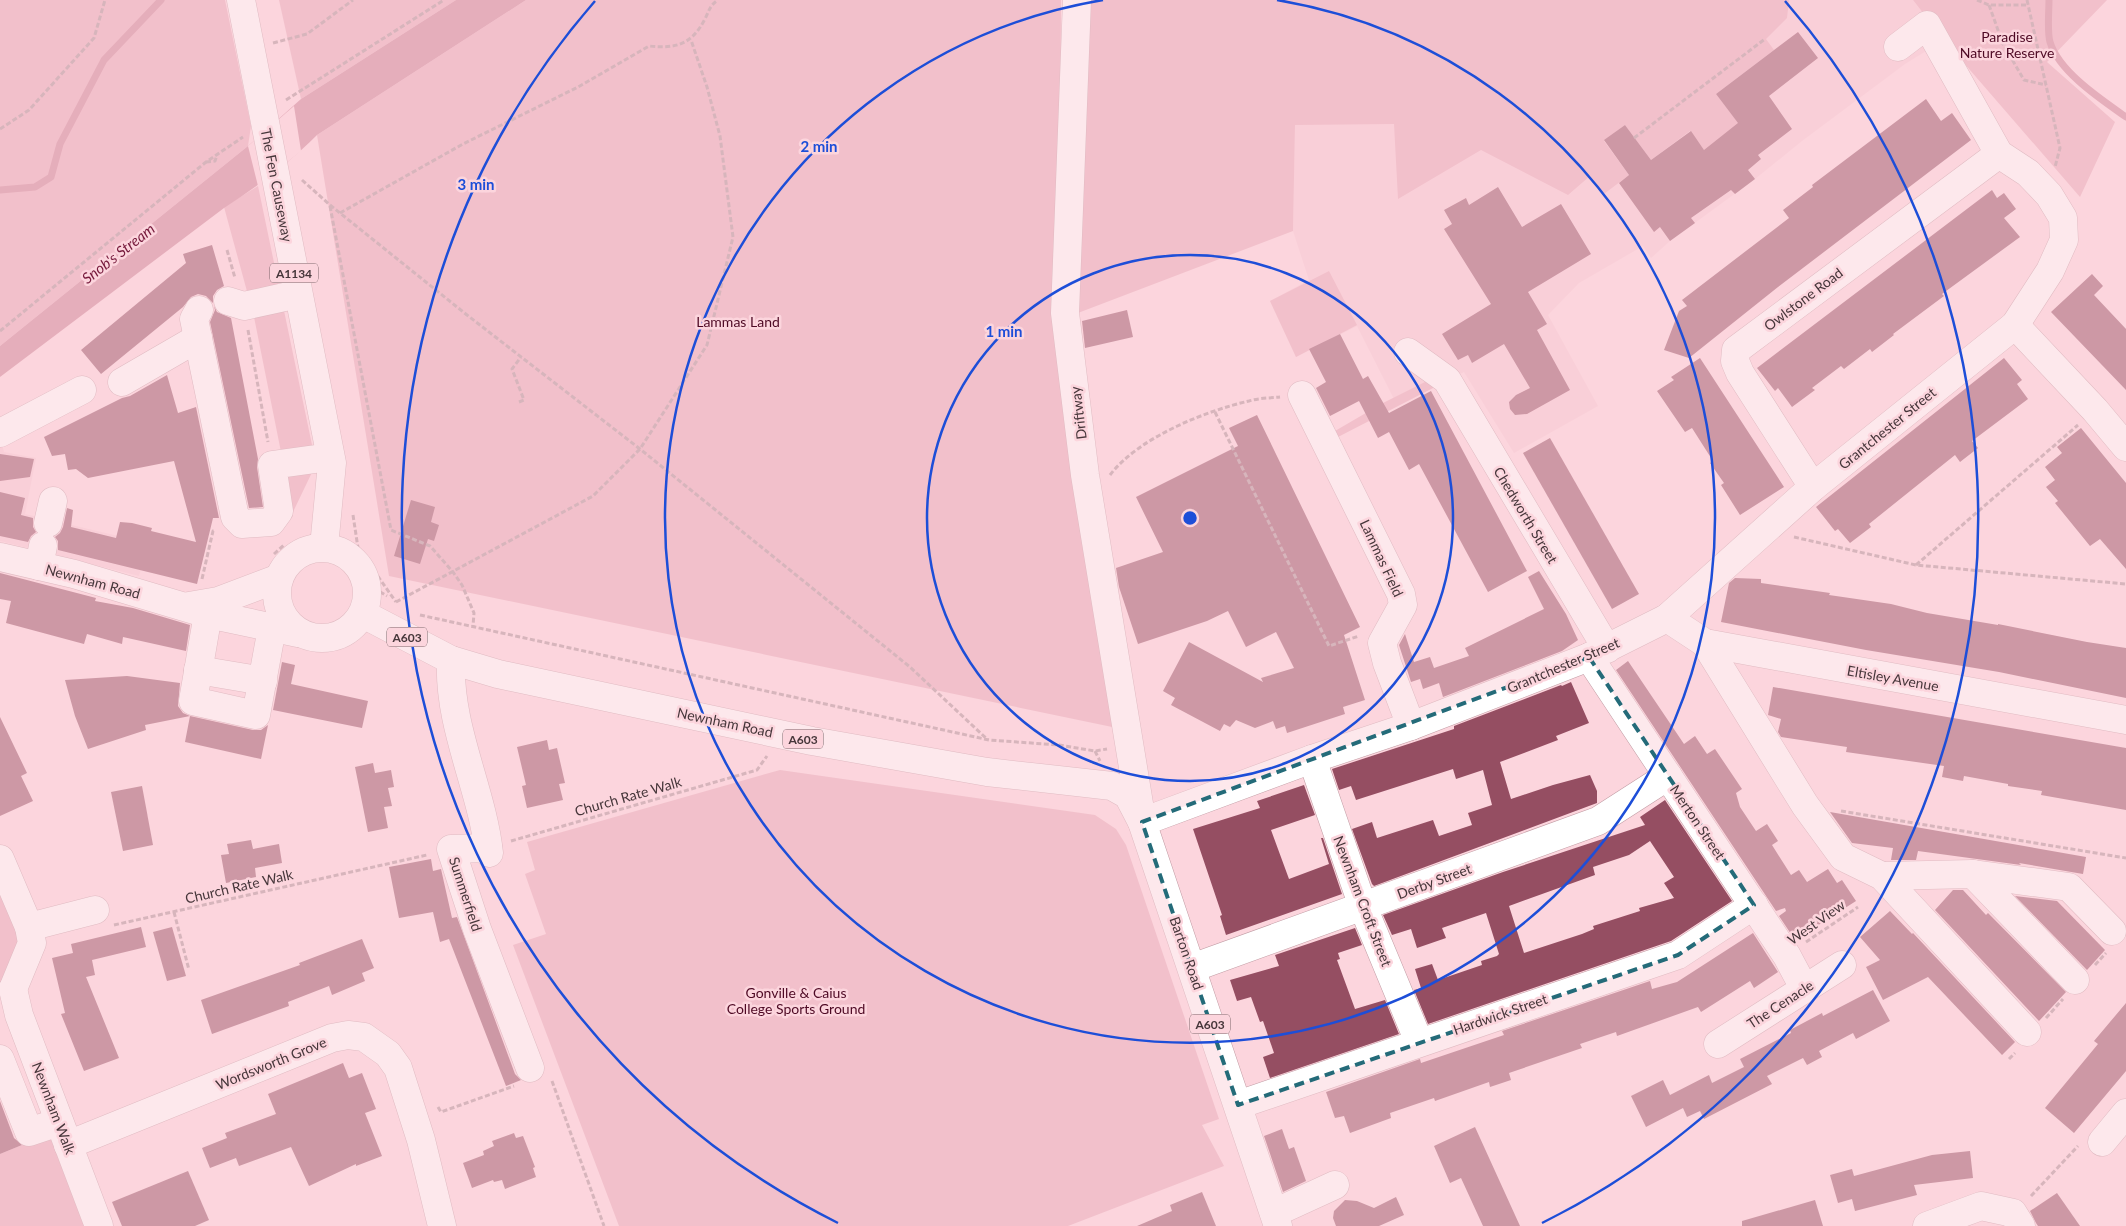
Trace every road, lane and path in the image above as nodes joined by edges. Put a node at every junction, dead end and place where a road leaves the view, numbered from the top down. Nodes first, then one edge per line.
1 (105, 0) edge
2 (241, 0) edge
3 (352, 0) edge
4 (444, 0) edge
5 (718, 0) edge
6 (1077, 0) edge
7 (1977, 0) edge
8 (2027, 0) edge
9 (1990, 5) junction
10 (2027, 5) junction
11 (691, 40) junction
12 (1766, 40) dead end
13 (1898, 47) dead end
14 (250, 49) junction
15 (2046, 85) junction
16 (265, 125) junction
17 (0, 129) edge
18 (1634, 138) dead end
19 (1999, 154) junction
20 (298, 176) dead end
21 (2048, 195) junction
22 (330, 205) junction
23 (340, 213) junction
24 (227, 250) dead end
25 (289, 296) dead end
26 (236, 304) junction
27 (199, 310) dead end
28 (2014, 325) junction
29 (0, 330) edge
30 (198, 338) junction
31 (1408, 352) dead end
32 (521, 357) junction
33 (122, 382) dead end
34 (82, 390) dead end
35 (1302, 394) joint
36 (519, 402) dead end
37 (2095, 410) junction
38 (1215, 412) junction
39 (0, 433) edge
40 (2126, 447) edge
41 (640, 449) junction
42 (330, 457) junction
43 (272, 465) junction
44 (1107, 481) dead end
45 (1813, 487) junction
46 (235, 517) junction
47 (1768, 528) junction
48 (288, 540) dead end
49 (324, 547) junction
50 (0, 557) edge
51 (1916, 565) junction
52 (275, 567) junction
53 (453, 572) junction
54 (367, 584) junction
55 (2126, 584) edge
56 (396, 602) junction
57 (400, 607) dead end
58 (197, 610) junction
59 (362, 614) junction
60 (415, 614) dead end
61 (1667, 618) junction
62 (473, 626) junction
63 (272, 628) junction
64 (298, 633) junction
65 (1382, 643) junction
66 (1705, 643) junction
67 (1598, 653) junction
68 (451, 660) junction
69 (2126, 720) edge
70 (1411, 726) junction
71 (989, 740) junction
72 (1094, 751) dead end
73 (768, 756) dead end
74 (1312, 759) junction
75 (1668, 776) junction
76 (1805, 805) junction
77 (1142, 822) junction
78 (451, 850) junction
79 (489, 850) junction
80 (2126, 858) edge
81 (0, 859) edge
82 (1973, 874) junction
83 (1882, 876) junction
84 (1754, 904) junction
85 (1363, 907) junction
86 (1858, 907) dead end
87 (174, 912) junction
88 (101, 918) joint
89 (29, 927) junction
90 (2112, 930) dead end
91 (1787, 956) junction
92 (1842, 965) dead end
93 (1192, 968) junction
94 (189, 970) dead end
95 (2075, 980) dead end
96 (1804, 988) junction
97 (8, 1006) edge
98 (2027, 1032) dead end
99 (1418, 1042) junction
100 (1718, 1044) dead end
101 (0, 1059) edge
102 (530, 1068) joint
103 (437, 1105) dead end
104 (1238, 1105) junction
105 (2126, 1112) edge
106 (64, 1134) junction
107 (2102, 1142) joint
108 (1334, 1185) dead end
109 (1276, 1220) edge
110 (2017, 1220) edge
111 (99, 1226) edge
112 (442, 1226) edge
113 (1927, 1226) edge

1 - 17 path
2 - 14 street, The Fen Causeway / A1134
3 - 14 path
4 - 16 path
5 - 11 path
6 - 77 street, Driftway
7 - 9 path
8 - 10 path
9 - 10 path
9 - 15 path
10 - 15 path
11 - 23 path
11 - 41 path
12 - 18 path
13 - 19 street
14 - 16 street, The Fen Causeway / A1134
15 - 21 path
16 - 29 path
16 - 42 street, The Fen Causeway / A1134
19 - 21 street, Grantchester Street
19 - 45 street, Owlstone Road
20 - 22 path
21 - 28 street, Grantchester Street
22 - 23 path
22 - 53 path
23 - 32 path
24 - 26 path
25 - 26 street
26 - 43 path
27 - 30 street
28 - 37 street
28 - 45 street, Grantchester Street
30 - 33 street
30 - 46 street
31 - 67 street, Chedworth Street
32 - 36 path
32 - 41 path
34 - 39 street
35 - 38 path
35 - 65 street, Lammas Field
37 - 40 street
37 - 51 path
38 - 44 path
38 - 65 path
41 - 53 path
41 - 71 path
42 - 43 street
42 - 49 street, The Fen Causeway / A1134
43 - 46 street
45 - 47 street, Grantchester Street
46 - 58 path
47 - 51 path
47 - 61 street, Grantchester Street
48 - 52 path
49 - 52 street
49 - 54 street
50 - 58 street, Newnham Road
51 - 55 path
52 - 58 street, Newnham Road
52 - 64 street
53 - 56 path
53 - 62 path
54 - 56 path
54 - 59 street
56 - 57 path
58 - 63 street, Newnham Road
58 - 63 street
59 - 64 street
59 - 68 street, Newnham Road / A603
60 - 62 path
61 - 66 street, Eltisley Avenue
61 - 67 street, Grantchester Street
62 - 71 path
63 - 64 street, Newnham Road
65 - 70 street
66 - 69 street, Eltisley Avenue
66 - 76 street
67 - 70 street, Grantchester Street
67 - 75 street, Merton Street
68 - 77 street, Newnham Road / A603
68 - 79 street
70 - 74 street, Grantchester Street
71 - 72 path
73 - 79 path, Church Rate Walk
74 - 77 street, Grantchester Street
74 - 85 street, Newnham Croft Street
75 - 84 street, Merton Street
75 - 85 street, Derby Street
76 - 80 path
76 - 83 street
77 - 93 street, Barton Road / A603
78 - 79 street, Summerfield
78 - 87 path, Church Rate Walk
78 - 102 street, Summerfield
81 - 89 street
82 - 83 street
82 - 90 street
82 - 95 street
83 - 98 street
84 - 91 street, Merton Street
84 - 99 street, Hardwick Street
85 - 93 street, Derby Street
85 - 99 street, Newnham Croft Street
86 - 91 path, West View
87 - 88 path, Church Rate Walk
87 - 94 path
88 - 89 street
89 - 97 street
91 - 96 street, Merton Street
92 - 96 street, The Cenacle
93 - 104 street, Barton Road / A603
96 - 100 street, The Cenacle
97 - 106 street, Newnham Walk
99 - 104 street, Hardwick Street
101 - 106 street, Wordsworth Grove
102 - 103 path
104 - 109 street, Barton Road / A603
105 - 107 street
106 - 111 street, Newnham Walk
106 - 112 street, Wordsworth Grove
107 - 110 path
108 - 109 street
110 - 113 street

